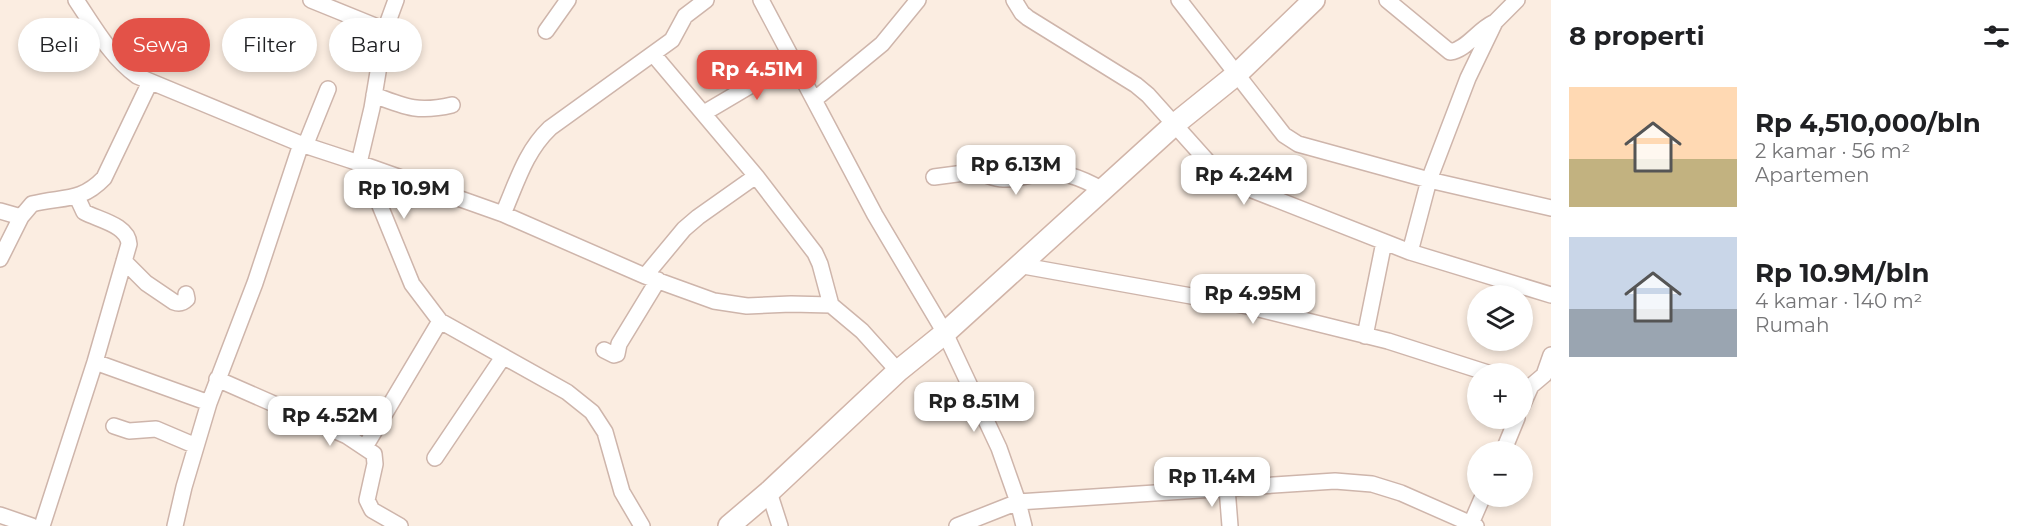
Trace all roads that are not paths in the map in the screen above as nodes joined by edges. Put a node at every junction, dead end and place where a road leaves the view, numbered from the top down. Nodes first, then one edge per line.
1 (76, 0) edge
2 (312, 0) edge
3 (396, 0) edge
4 (568, 0) edge
5 (706, 0) edge
6 (761, 0) edge
7 (918, 0) edge
8 (1014, 0) edge
9 (1179, 0) edge
10 (1314, 0) edge
11 (1387, 0) edge
12 (1517, 0) edge
13 (356, 18) edge
14 (389, 18) edge
15 (1495, 22) junction
16 (546, 31) dead end
17 (652, 54) junction
18 (794, 60) junction
19 (378, 72) edge
20 (1237, 74) junction
21 (150, 82) junction
22 (328, 89) dead end
23 (374, 95) junction
24 (814, 100) junction
25 (452, 105) dead end
26 (704, 113) junction
27 (1175, 124) junction
28 (303, 145) junction
29 (359, 163) junction
30 (756, 176) junction
31 (934, 177) dead end
32 (1429, 180) junction
33 (1102, 190) junction
34 (77, 197) junction
35 (1551, 208) edge
36 (0, 211) edge
37 (503, 214) junction
38 (21, 217) junction
39 (1384, 242) junction
40 (1410, 252) junction
41 (0, 260) edge
42 (124, 261) junction
43 (1018, 265) junction
44 (651, 278) junction
45 (186, 294) dead end
46 (1551, 295) edge
47 (831, 305) junction
48 (440, 321) junction
49 (945, 333) junction
50 (1365, 336) junction
51 (604, 350) dead end
52 (1551, 355) edge
53 (503, 357) junction
54 (95, 362) junction
55 (1467, 367) edge
56 (898, 371) junction
57 (1548, 376) edge
58 (217, 379) junction
59 (1533, 382) edge
60 (208, 403) junction
61 (114, 426) dead end
62 (196, 446) junction
63 (365, 447) junction
64 (435, 458) dead end
65 (1227, 488) junction
66 (769, 492) junction
67 (1018, 502) junction
68 (1479, 507) edge
69 (0, 514) edge
70 (32, 526) edge
71 (42, 526) edge
72 (175, 526) edge
73 (400, 526) edge
74 (642, 526) edge
75 (729, 526) edge
76 (780, 526) edge
77 (957, 526) edge
78 (1024, 526) edge
79 (1230, 526) edge
80 (1472, 526) edge

1 - 21 street
2 - 13 street
3 - 14 street
4 - 16 street
5 - 17 street
6 - 18 street
7 - 24 street
8 - 27 street
9 - 20 street
10 - 20 street
11 - 15 street
12 - 15 street
15 - 32 street
17 - 26 street
17 - 37 street
18 - 24 street
18 - 26 street
19 - 23 street
20 - 27 street
20 - 32 street
21 - 28 street
21 - 34 street
22 - 28 street
23 - 25 street
23 - 29 street
24 - 49 street
26 - 30 street
27 - 33 street
27 - 39 street
28 - 29 street
28 - 58 street
29 - 37 street
29 - 48 street
30 - 44 street
30 - 47 street
31 - 33 street
32 - 35 street
32 - 40 street
33 - 43 street
34 - 38 street
34 - 42 street
36 - 38 street
37 - 44 street
38 - 41 street
39 - 40 street
39 - 50 street
40 - 46 street
42 - 45 street
42 - 54 street
43 - 49 street
43 - 50 street
44 - 47 street
44 - 51 street
47 - 56 street
48 - 53 street
48 - 63 street
49 - 56 street
49 - 67 street
50 - 55 street
52 - 57 street
53 - 64 street
53 - 74 street
54 - 60 street
54 - 71 street
56 - 66 street
57 - 59 street
58 - 60 street
58 - 63 street
60 - 62 street
61 - 62 street
62 - 72 street
63 - 73 street
65 - 67 street
65 - 79 street
65 - 80 street
66 - 75 street
66 - 76 street
67 - 77 street
67 - 78 street
68 - 80 street
69 - 70 street

